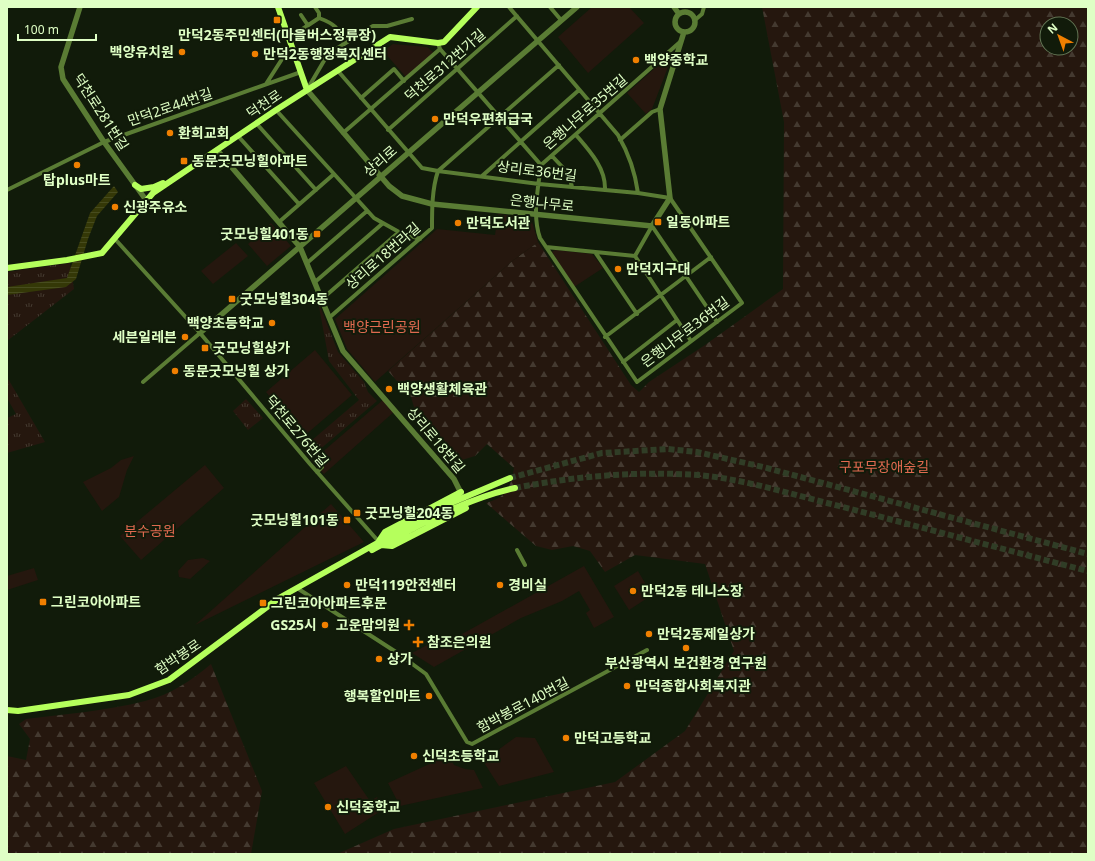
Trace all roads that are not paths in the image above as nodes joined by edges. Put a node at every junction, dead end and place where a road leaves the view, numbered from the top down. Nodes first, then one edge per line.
1 (80, 7) edge
2 (278, 7) edge
3 (315, 7) edge
4 (478, 7) edge
5 (509, 7) edge
6 (550, 7) edge
7 (577, 7) edge
8 (674, 7) edge
9 (704, 7) edge
10 (679, 14) junction
11 (301, 15) dead end
12 (517, 16) junction
13 (319, 18) junction
14 (412, 19) dead end
15 (561, 20) junction
16 (695, 20) junction
17 (307, 24) junction
18 (684, 32) junction
19 (289, 38) junction
20 (538, 40) junction
21 (681, 42) junction
22 (344, 44) junction
23 (291, 45) junction
24 (439, 46) junction
25 (559, 65) junction
26 (458, 69) junction
27 (338, 71) junction
28 (300, 72) junction
29 (404, 80) junction
30 (266, 85) junction
31 (307, 90) junction
32 (579, 90) junction
33 (477, 92) junction
34 (361, 98) junction
35 (371, 109) junction
36 (660, 109) junction
37 (276, 110) junction
38 (600, 114) junction
39 (499, 118) junction
40 (256, 123) junction
41 (388, 130) junction
42 (342, 133) junction
43 (576, 135) junction
44 (238, 136) junction
45 (620, 140) junction
46 (520, 141) junction
47 (104, 142) junction
48 (217, 150) junction
49 (408, 152) junction
50 (552, 156) junction
51 (541, 165) junction
52 (438, 172) junction
53 (334, 174) junction
54 (178, 175) junction
55 (381, 176) junction
56 (482, 176) junction
57 (539, 184) junction
58 (135, 185) junction
59 (572, 187) junction
60 (7, 190) edge
61 (316, 190) junction
62 (605, 190) junction
63 (638, 193) junction
64 (355, 198) junction
65 (670, 198) junction
66 (146, 200) junction
67 (299, 204) junction
68 (432, 204) junction
69 (367, 211) junction
70 (536, 215) junction
71 (278, 222) junction
72 (382, 224) junction
73 (652, 226) junction
74 (399, 232) junction
75 (115, 239) junction
76 (420, 239) junction
77 (300, 247) junction
78 (546, 248) junction
79 (595, 252) junction
80 (635, 256) junction
81 (712, 257) junction
82 (307, 263) junction
83 (7, 268) edge
84 (686, 276) junction
85 (315, 282) junction
86 (661, 295) junction
87 (322, 299) junction
88 (637, 314) junction
89 (330, 317) junction
90 (677, 320) junction
91 (716, 322) junction
92 (200, 333) junction
93 (605, 337) junction
94 (691, 341) junction
95 (623, 362) junction
96 (143, 382) dead end
97 (322, 467) dead end
98 (317, 472) junction
99 (510, 478) tunnel mouth
100 (515, 488) tunnel mouth
101 (461, 492) junction
102 (466, 508) joint
103 (380, 543) junction
104 (517, 550) dead end
105 (525, 565) dead end
106 (297, 588) junction
107 (647, 650) dead end
108 (7, 710) edge

1 - 47 street, 덕천로281번길
2 - 19 main road
3 - 13 street
4 - 24 main road
5 - 12 street
6 - 15 street
7 - 15 street, 상리로
8 - 10 street
9 - 16 street
10 - 16 street
10 - 18 street
11 - 17 street
12 - 20 street
12 - 26 street, 덕천로312번가길
13 - 17 street
13 - 22 street
14 - 22 street
15 - 20 street, 상리로
16 - 18 street
17 - 19 street
18 - 21 street
19 - 23 main road
20 - 25 street
20 - 33 street, 상리로
21 - 36 street
21 - 38 street, 은행나무로35번길
22 - 31 street
23 - 28 main road
23 - 30 street
24 - 26 street
24 - 27 main road, 덕천로
24 - 29 street
25 - 32 street
25 - 39 street
26 - 33 street
26 - 41 street, 덕천로312번가길
27 - 31 main road, 덕천로
27 - 34 street, 상리로36번길
28 - 30 street, 만덕2로44번길
28 - 31 main road
29 - 34 street
29 - 35 street
30 - 47 street, 만덕2로44번길
31 - 37 main road, 덕천로
31 - 42 street, 은행나무로
32 - 38 street
32 - 46 street
33 - 39 street
33 - 49 street, 상리로
34 - 35 street, 상리로36번길
35 - 41 street, 상리로36번길
35 - 42 street
36 - 45 street
36 - 65 street
37 - 40 main road, 덕천로
37 - 53 street
38 - 43 street, 은행나무로35번길
38 - 45 street
39 - 46 street
39 - 52 street
40 - 44 main road, 덕천로
40 - 61 street
41 - 49 street, 상리로36번길
42 - 55 street, 은행나무로
43 - 50 street, 은행나무로35번길
43 - 62 street
44 - 48 main road, 덕천로
44 - 67 street
45 - 63 street
46 - 51 street
46 - 56 street
47 - 58 street, 덕천로281번길
47 - 60 street, 만덕2로44번길
48 - 54 main road, 덕천로
48 - 71 street, 상리로18번길
49 - 52 street, 상리로36번길
49 - 55 street, 상리로
50 - 51 street, 은행나무로35번길
50 - 59 street
51 - 57 street, 은행나무로35번길
52 - 56 street, 상리로36번길
52 - 68 street, 상리로18번라길
53 - 61 street
53 - 64 street
54 - 58 main road
54 - 66 main road, 덕천로
55 - 64 street, 상리로
55 - 68 street, 은행나무로
56 - 57 street, 상리로36번길
57 - 59 street, 상리로36번길
57 - 70 street, 은행나무로35번길
58 - 66 street, 덕천로281번길
59 - 62 street, 상리로36번길
61 - 67 street
62 - 63 street, 상리로36번길
63 - 65 street, 상리로36번길
64 - 69 street
64 - 77 street, 상리로
65 - 73 street
65 - 81 street, 은행나무로36번길
66 - 75 main road, 덕천로
67 - 71 street
68 - 70 street, 은행나무로
68 - 76 street, 상리로18번라길
69 - 72 street
69 - 82 street
70 - 73 street, 은행나무로
70 - 78 street, 은행나무로36번길
71 - 77 street, 상리로18번길
72 - 74 street
72 - 85 street
73 - 80 street
73 - 84 street
74 - 76 street
74 - 87 street
75 - 83 main road, 덕천로
75 - 92 street, 덕천로276번길
76 - 89 street, 상리로18번라길
77 - 82 street, 상리로18번길
77 - 92 street, 상리로
78 - 79 street
78 - 93 street, 은행나무로36번길
79 - 80 street
79 - 88 street
80 - 86 street
81 - 84 street
81 - 91 street, 은행나무로36번길
82 - 85 street, 상리로18번길
84 - 86 street
84 - 91 street
85 - 87 street, 상리로18번길
86 - 88 street
86 - 90 street
87 - 89 street, 상리로18번길
88 - 93 street
89 - 101 street, 상리로18번길
90 - 94 street
90 - 95 street, 은행나무로36번길
91 - 94 street, 은행나무로36번길
92 - 96 street
92 - 98 street, 덕천로276번길
93 - 95 street, 은행나무로36번길
94 - 95 street, 은행나무로36번길
97 - 98 street
98 - 103 street, 덕천로276번길
99 - 103 main road
100 - 103 main road
101 - 102 street, 상리로18번길
101 - 103 main road
102 - 103 main road
103 - 106 main road, 함박봉로
104 - 105 street
106 - 107 street, 함박봉로140번길
106 - 108 main road, 함박봉로

